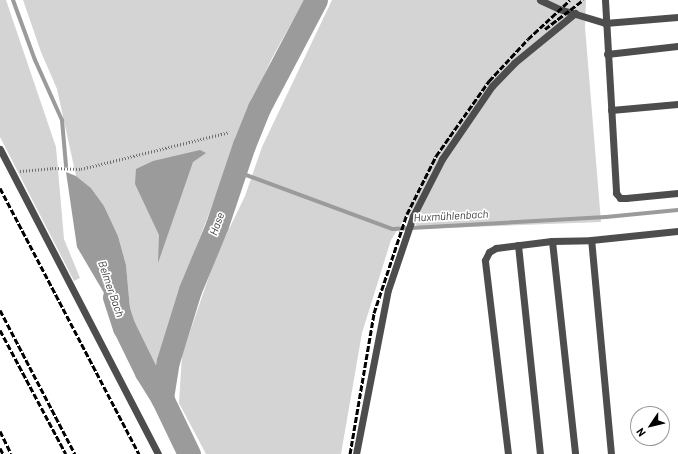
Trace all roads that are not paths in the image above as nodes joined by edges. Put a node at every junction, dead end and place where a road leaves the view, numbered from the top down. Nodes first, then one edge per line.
1 (540, 0) edge
2 (605, 0) edge
3 (575, 13) junction
4 (678, 17) edge
5 (605, 23) junction
6 (678, 46) edge
7 (607, 54) junction
8 (678, 104) edge
9 (611, 110) junction
10 (0, 149) edge
11 (678, 193) edge
12 (678, 231) edge
13 (591, 240) junction
14 (552, 241) junction
15 (518, 245) junction
16 (158, 454) edge
17 (356, 454) edge
18 (508, 454) edge
19 (540, 454) edge
20 (575, 454) edge
21 (611, 454) edge

1 - 3 lane
2 - 5 lane
3 - 5 lane
3 - 17 lane
4 - 5 lane
5 - 7 lane
6 - 7 lane
7 - 9 lane
8 - 9 lane
9 - 11 lane
10 - 16 lane
12 - 13 lane
13 - 14 lane
13 - 21 lane
14 - 15 lane
14 - 20 lane
15 - 18 lane
15 - 19 lane

